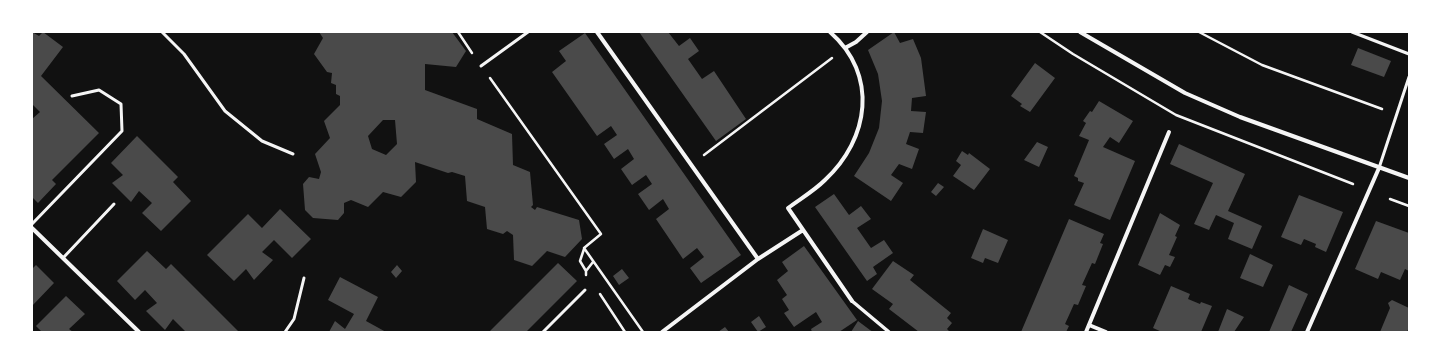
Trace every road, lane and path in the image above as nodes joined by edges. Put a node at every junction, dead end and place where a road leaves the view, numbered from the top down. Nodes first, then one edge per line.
1 (162, 32) edge
2 (458, 32) edge
3 (528, 32) edge
4 (598, 32) edge
5 (830, 32) edge
6 (867, 32) edge
7 (1080, 32) edge
8 (1199, 32) edge
9 (1352, 32) edge
10 (845, 48) junction
11 (1409, 54) edge
12 (481, 66) junction
13 (1409, 77) edge
14 (1185, 94) junction
15 (72, 96) dead end
16 (1396, 114) junction
17 (1169, 132) joint
18 (293, 154) dead end
19 (691, 165) junction
20 (1379, 168) junction
21 (1409, 178) edge
22 (1390, 199) dead end
23 (114, 204) dead end
24 (1409, 206) edge
25 (32, 224) edge
26 (32, 228) edge
27 (803, 230) junction
28 (63, 258) junction
29 (758, 259) junction
30 (594, 262) junction
31 (586, 271) dead end
32 (304, 278) dead end
33 (585, 290) dead end
34 (852, 301) joint
35 (1089, 325) junction
36 (139, 332) edge
37 (285, 332) edge
38 (543, 332) edge
39 (643, 332) edge
40 (662, 332) edge
41 (889, 332) edge
42 (1086, 332) edge
43 (1106, 332) edge
44 (1307, 332) edge

1 - 18 lane
2 - 12 path
3 - 12 lane
4 - 19 street
5 - 10 street
6 - 10 street
7 - 14 street
8 - 16 path
9 - 11 lane
10 - 19 path
10 - 27 street
12 - 30 path
13 - 16 lane
14 - 17 path
14 - 20 street
15 - 25 lane
16 - 20 lane
17 - 35 street
19 - 29 street
20 - 21 street
20 - 44 street
22 - 24 path
23 - 28 lane
26 - 28 street
27 - 29 street
27 - 34 street
28 - 36 street
29 - 40 street
30 - 31 path
30 - 39 path
32 - 37 lane
33 - 38 lane
34 - 41 street
35 - 42 street
35 - 43 street

